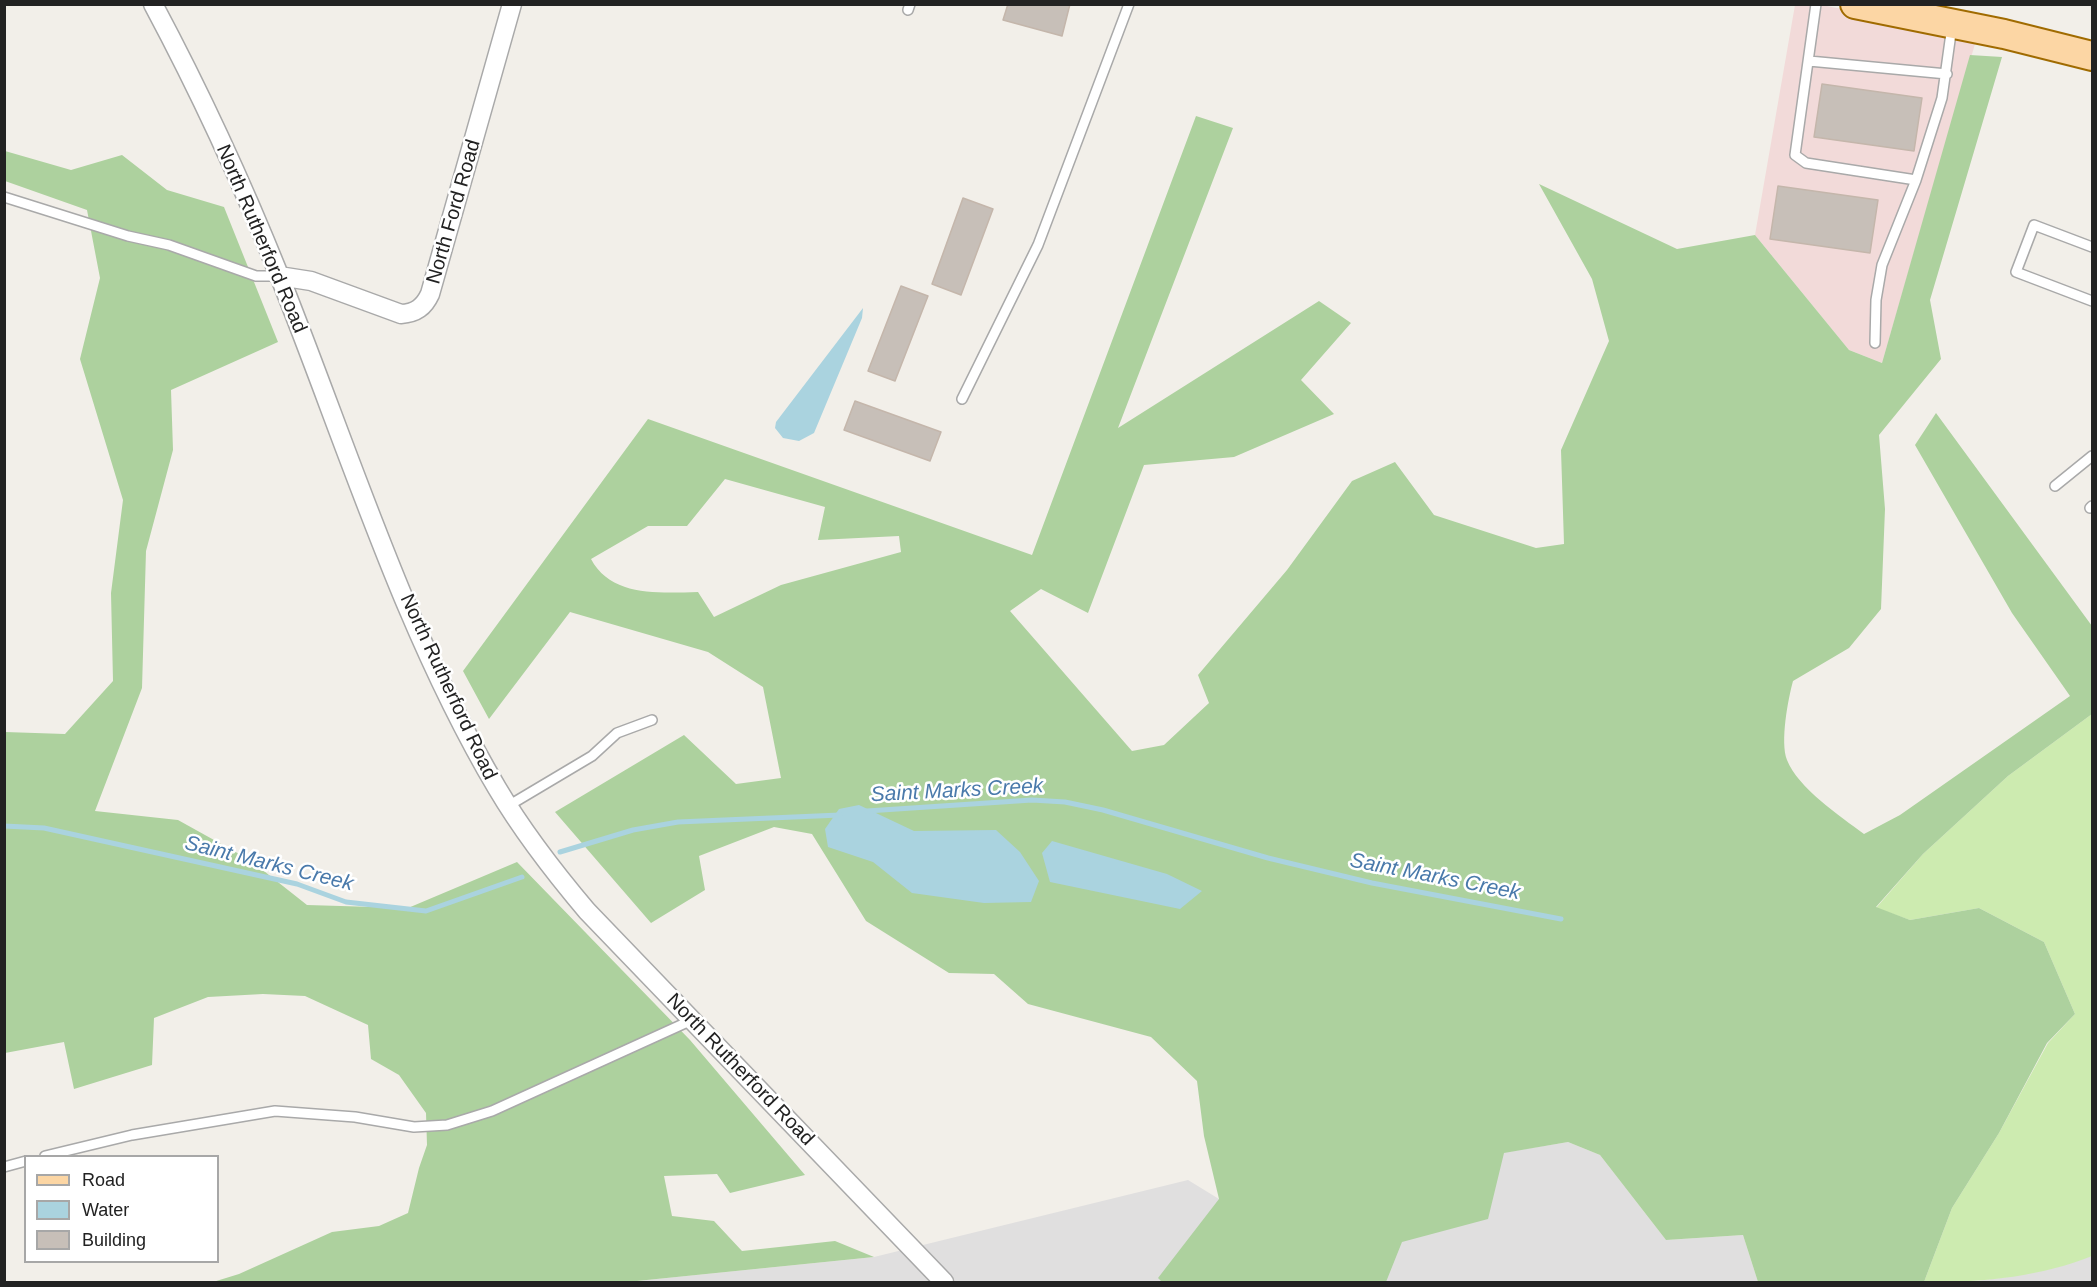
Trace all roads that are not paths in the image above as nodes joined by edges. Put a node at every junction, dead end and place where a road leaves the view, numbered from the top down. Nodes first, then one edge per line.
1 (153, 4) edge
2 (512, 4) edge
3 (1129, 4) edge
4 (1816, 4) edge
5 (1856, 4) edge
6 (1953, 23) junction
7 (2092, 56) edge
8 (1809, 61) junction
9 (1947, 74) junction
10 (1916, 180) junction
11 (4, 197) edge
12 (2092, 247) edge
13 (279, 276) junction
14 (2092, 302) edge
15 (1875, 344) dead end
16 (962, 399) dead end
17 (2092, 456) edge
18 (2055, 486) dead end
19 (652, 720) dead end
20 (508, 806) junction
21 (692, 1020) junction
22 (49, 1155) edge
23 (24, 1162) edge
24 (4, 1167) edge
25 (944, 1282) edge

1 - 13 street, North Rutherford Road
2 - 13 street, North Ford Road
3 - 16 lane
4 - 8 lane
5 - 6 main road
6 - 7 main road
6 - 9 lane
8 - 9 lane
8 - 10 lane
9 - 10 lane
10 - 15 lane
11 - 13 lane
12 - 14 lane
13 - 20 street, North Rutherford Road
17 - 18 lane
19 - 20 lane
20 - 21 street, North Rutherford Road
21 - 22 lane
21 - 25 street, North Rutherford Road
23 - 24 lane

